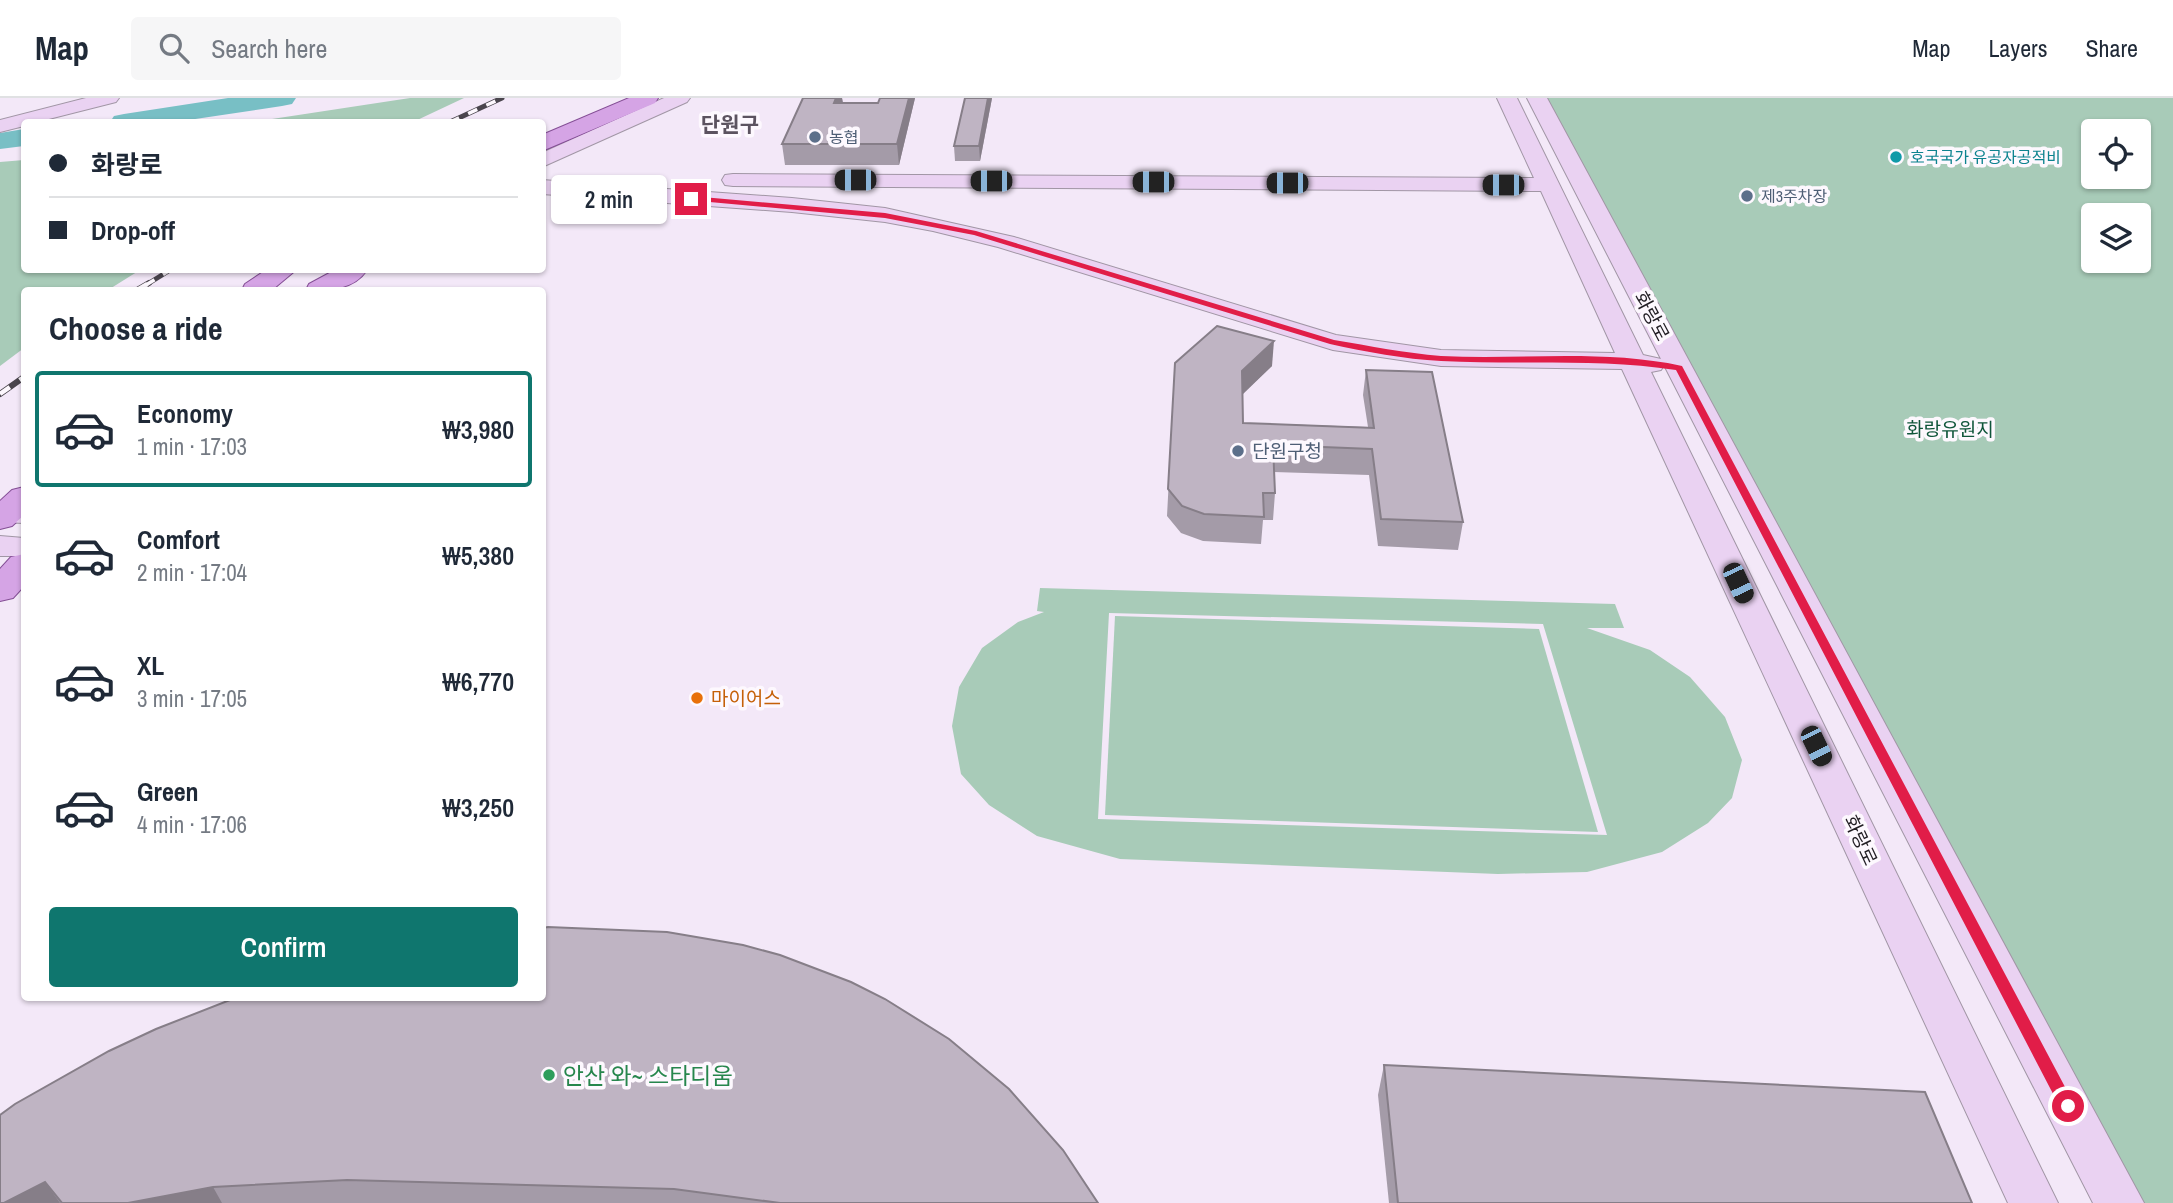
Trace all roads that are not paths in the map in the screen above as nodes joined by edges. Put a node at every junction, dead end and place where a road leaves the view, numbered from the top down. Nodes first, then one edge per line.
1 (65, 98) edge
2 (110, 98) edge
3 (612, 98) edge
4 (647, 98) edge
5 (680, 98) edge
6 (1507, 98) edge
7 (1536, 98) edge
8 (0, 113) edge
9 (28, 119) edge
10 (21, 121) edge
11 (0, 126) edge
12 (546, 128) edge
13 (546, 154) edge
14 (546, 155) edge
15 (692, 179) dead end
16 (1548, 185) junction
17 (546, 187) edge
18 (546, 198) edge
19 (279, 273) edge
20 (338, 273) edge
21 (348, 273) edge
22 (259, 287) edge
23 (321, 287) edge
24 (323, 287) edge
25 (1635, 367) junction
26 (1679, 368) junction
27 (21, 479) edge
28 (8, 512) edge
29 (21, 540) edge
30 (21, 568) edge
31 (0, 590) edge
32 (2033, 1203) edge
33 (2119, 1203) edge

1 - 8 street
2 - 9 street
3 - 12 main road
4 - 13 main road
5 - 14 street
6 - 16 street, 화랑로
7 - 26 street, 화랑로
10 - 11 street
15 - 16 street
16 - 25 street, 화랑로
17 - 25 street
18 - 25 street
19 - 22 main road
20 - 23 main road
21 - 24 main road
25 - 26 street
25 - 32 street, 화랑로
26 - 33 street, 화랑로
27 - 28 main road
28 - 29 street
30 - 31 main road

